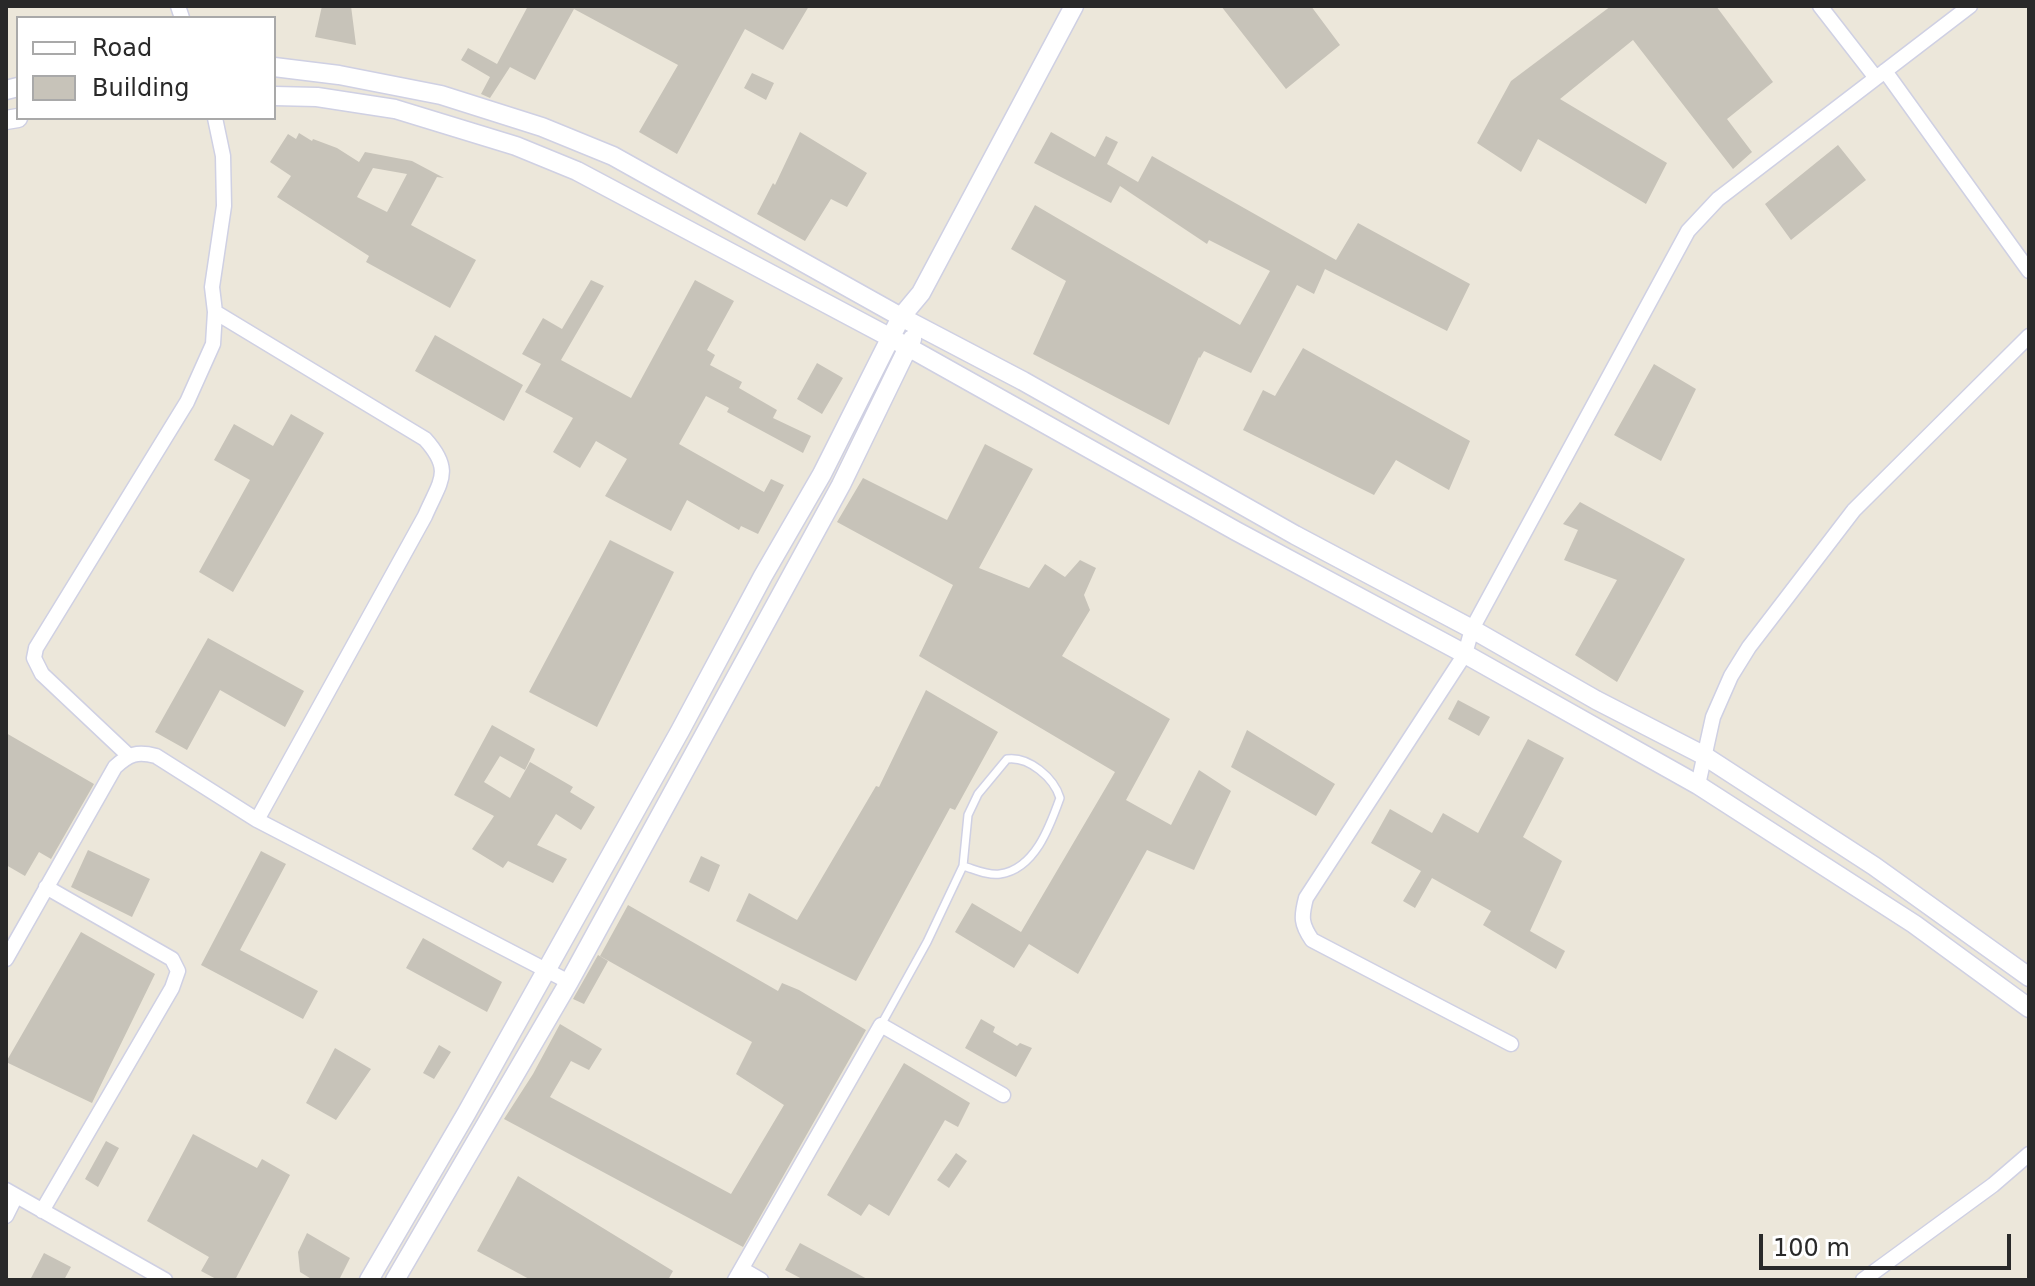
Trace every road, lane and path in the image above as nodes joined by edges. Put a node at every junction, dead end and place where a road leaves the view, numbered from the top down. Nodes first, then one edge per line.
1 (1074, 6) edge
2 (1820, 6) edge
3 (1970, 6) edge
4 (276, 67) edge
5 (1881, 74) junction
6 (276, 96) edge
7 (215, 120) edge
8 (2029, 271) edge
9 (215, 312) junction
10 (910, 322) junction
11 (2029, 336) edge
12 (890, 338) junction
13 (908, 347) junction
14 (822, 474) junction
15 (841, 485) junction
16 (763, 576) junction
17 (782, 588) junction
18 (1472, 629) junction
19 (1465, 654) junction
20 (680, 731) junction
21 (699, 739) junction
22 (128, 755) junction
23 (1703, 755) junction
24 (1698, 785) junction
25 (257, 820) junction
26 (963, 866) junction
27 (46, 887) junction
28 (6, 959) edge
29 (545, 970) junction
30 (2029, 977) edge
31 (569, 982) junction
32 (2029, 1008) edge
33 (881, 1025) junction
34 (1511, 1044) dead end
35 (1003, 1095) dead end
36 (466, 1114) junction
37 (486, 1124) junction
38 (2029, 1154) edge
39 (11, 1193) edge
40 (42, 1211) junction
41 (6, 1216) edge
42 (738, 1275) edge
43 (165, 1280) edge
44 (369, 1280) edge
45 (395, 1280) edge
46 (761, 1280) edge
47 (1863, 1280) edge

1 - 10 street
2 - 5 street
3 - 5 street
4 - 10 street
5 - 8 street
5 - 18 street
6 - 12 street
7 - 9 street
9 - 22 street
9 - 25 street
10 - 12 street
10 - 13 street
10 - 18 street
11 - 23 street
12 - 13 street
12 - 14 street
13 - 15 street
13 - 19 street
14 - 15 street
14 - 16 street
15 - 17 street
16 - 17 street
16 - 20 street
17 - 21 street
18 - 19 street
18 - 23 street
19 - 24 street
19 - 34 street
20 - 21 street
20 - 29 street
21 - 31 street
22 - 25 street
22 - 27 street
23 - 24 street
23 - 30 street
24 - 32 street
25 - 29 street
26 - 26 lane
26 - 33 lane
27 - 28 street
27 - 40 street
29 - 31 street
29 - 36 street
31 - 37 street
33 - 35 street
33 - 42 street
36 - 37 street
36 - 44 street
37 - 45 street
38 - 47 street
39 - 40 street
39 - 41 street
40 - 43 street
42 - 46 street

